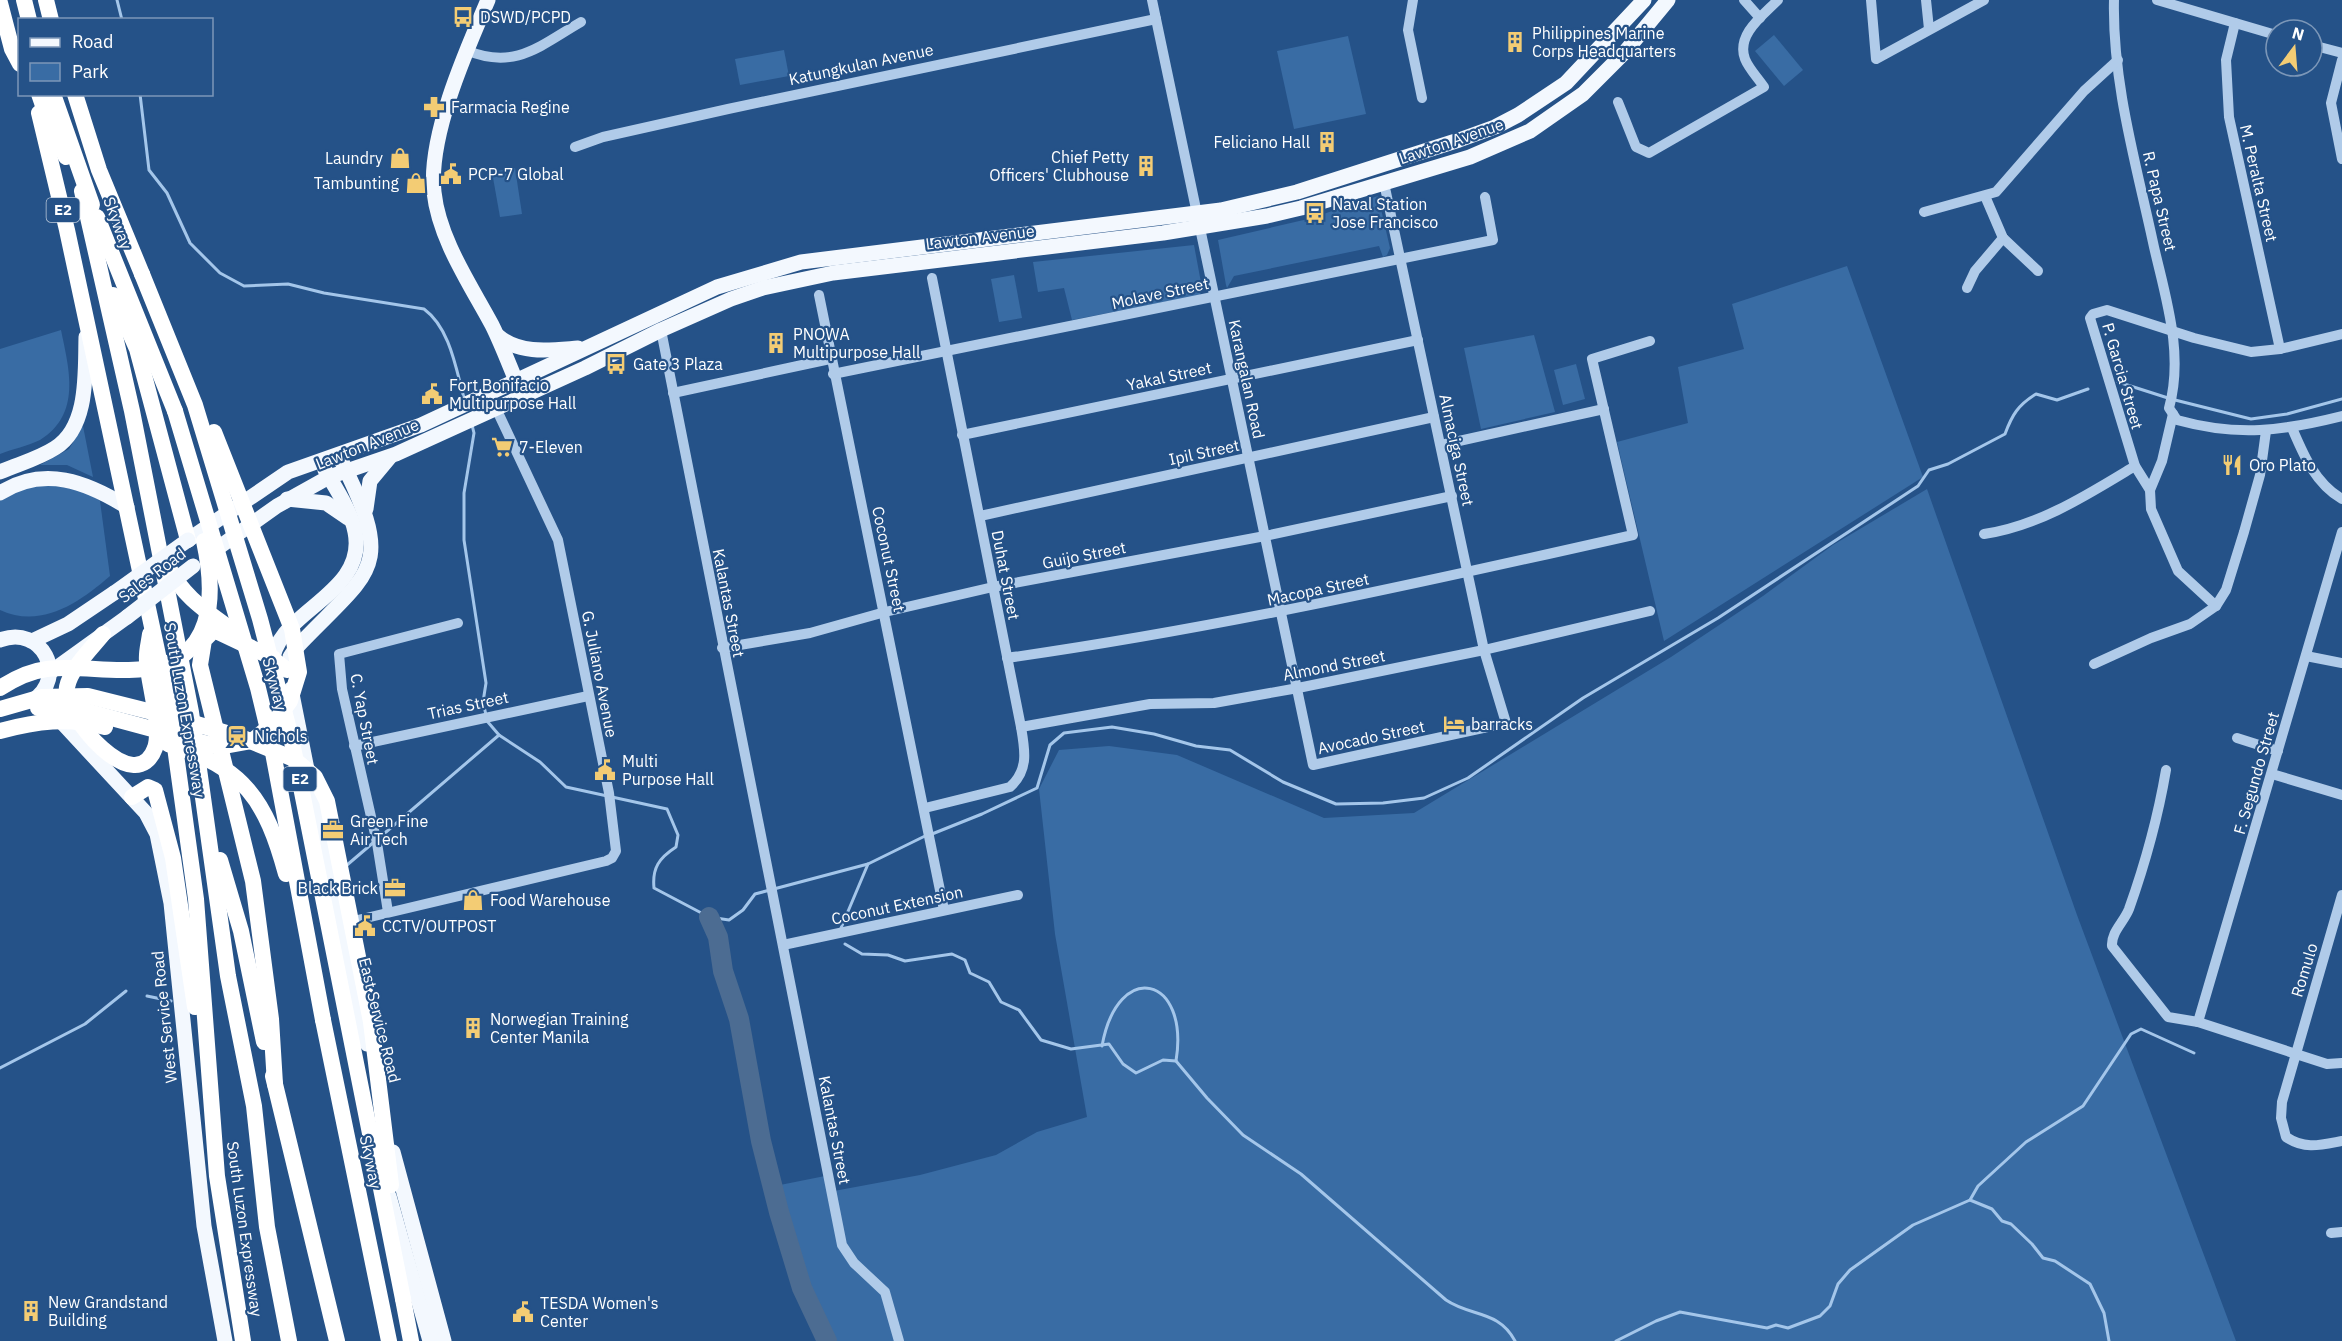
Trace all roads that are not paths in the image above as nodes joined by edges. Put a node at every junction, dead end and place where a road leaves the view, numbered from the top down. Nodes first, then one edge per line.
1 (8, 0) edge
2 (16, 0) edge
3 (24, 0) edge
4 (45, 0) edge
5 (52, 0) edge
6 (488, 0) edge
7 (1152, 0) edge
8 (1413, 0) edge
9 (1644, 0) edge
10 (1668, 0) edge
11 (1744, 0) edge
12 (1778, 0) edge
13 (1871, 0) edge
14 (1926, 0) edge
15 (2114, 0) edge
16 (2157, 0) edge
17 (1979, 1) edge
18 (0, 3) edge
19 (20, 18) edge
20 (28, 18) edge
21 (50, 18) edge
22 (51, 18) edge
23 (1156, 18) junction
24 (1760, 18) junction
25 (581, 22) dead end
26 (2235, 23) junction
27 (1929, 29) junction
28 (2264, 31) edge
29 (18, 33) edge
30 (2324, 48) edge
31 (466, 50) junction
32 (2342, 53) edge
33 (18, 60) edge
34 (2118, 60) junction
35 (2342, 60) edge
36 (36, 96) edge
37 (36, 96) edge
38 (54, 96) edge
39 (63, 96) edge
40 (76, 96) edge
41 (1422, 98) dead end
42 (1618, 102) dead end
43 (575, 147) dead end
44 (2342, 159) edge
45 (1384, 183) junction
46 (1985, 196) junction
47 (1485, 197) dead end
48 (92, 205) junction
49 (1196, 212) junction
50 (1924, 212) dead end
51 (1199, 228) junction
52 (2003, 238) junction
53 (98, 259) junction
54 (1400, 260) junction
55 (2038, 271) dead end
56 (142, 274) junction
57 (932, 278) dead end
58 (1967, 288) dead end
59 (819, 295) dead end
60 (1214, 297) junction
61 (87, 322) junction
62 (661, 330) junction
63 (2173, 330) junction
64 (496, 334) junction
65 (2342, 334) edge
66 (1418, 340) junction
67 (1650, 341) dead end
68 (591, 346) junction
69 (2280, 348) junction
70 (947, 353) junction
71 (830, 359) junction
72 (833, 374) junction
73 (1232, 379) junction
74 (516, 380) junction
75 (673, 393) junction
76 (523, 396) junction
77 (486, 404) junction
78 (1604, 409) junction
79 (175, 411) junction
80 (2171, 411) junction
81 (2342, 416) edge
82 (1434, 417) junction
83 (2292, 428) junction
84 (2266, 431) junction
85 (962, 435) junction
86 (1441, 445) junction
87 (338, 454) junction
88 (396, 454) junction
89 (1249, 458) junction
90 (320, 460) junction
91 (2134, 466) junction
92 (346, 471) junction
93 (0, 472) edge
94 (329, 477) junction
95 (263, 488) joint
96 (2150, 490) junction
97 (0, 492) edge
98 (1452, 496) junction
99 (2342, 500) edge
100 (282, 503) junction
101 (127, 507) junction
102 (980, 516) junction
103 (351, 521) junction
104 (368, 521) junction
105 (2342, 532) edge
106 (1984, 534) dead end
107 (1264, 536) junction
108 (188, 540) junction
109 (160, 551) junction
110 (1468, 572) junction
111 (993, 587) junction
112 (2216, 606) junction
113 (1650, 611) dead end
114 (885, 612) junction
115 (1281, 612) junction
116 (458, 623) dead end
117 (152, 624) junction
118 (103, 634) junction
119 (3, 635) edge
120 (32, 641) junction
121 (722, 648) junction
122 (1484, 650) junction
123 (2306, 656) junction
124 (273, 658) junction
125 (1006, 658) junction
126 (2342, 663) edge
127 (2094, 664) dead end
128 (287, 670) junction
129 (49, 679) junction
130 (0, 688) edge
131 (1298, 688) junction
132 (588, 696) junction
133 (0, 702) edge
134 (27, 703) junction
135 (0, 709) edge
136 (0, 719) edge
137 (70, 720) junction
138 (1506, 723) joint
139 (1021, 727) junction
140 (0, 731) edge
141 (2237, 738) dead end
142 (354, 746) junction
143 (2278, 751) junction
144 (1313, 765) joint
145 (2166, 770) dead end
146 (2272, 774) junction
147 (2342, 795) edge
148 (132, 797) junction
149 (925, 808) junction
150 (209, 828) junction
151 (2342, 895) edge
152 (1018, 896) dead end
153 (944, 910) junction
154 (388, 912) junction
155 (332, 926) junction
156 (783, 945) junction
157 (323, 1020) junction
158 (2198, 1022) junction
159 (208, 1046) junction
160 (2295, 1054) junction
161 (2342, 1063) edge
162 (275, 1084) junction
163 (2342, 1141) edge
164 (419, 1275) junction
165 (403, 1299) junction
166 (225, 1341) edge
167 (243, 1341) edge
168 (289, 1341) edge
169 (337, 1341) edge
170 (389, 1341) edge
171 (411, 1341) edge
172 (429, 1341) edge
173 (444, 1341) edge
174 (899, 1341) edge

1 - 29 highway
2 - 19 highway
3 - 20 highway
4 - 21 highway
5 - 22 highway
6 - 31 main road
7 - 23 street, Karangalan Road
8 - 41 street
9 - 49 main road, Lawton Avenue
10 - 45 main road, Lawton Avenue
11 - 24 street
12 - 24 street
13 - 27 street
14 - 27 street
15 - 34 street, R. Papa Street
16 - 26 street
17 - 27 street
18 - 33 highway
23 - 43 street, Katungkulan Avenue
23 - 49 street, Karangalan Road
24 - 42 street
25 - 31 street
26 - 28 street
26 - 69 street, M. Peralta Street
30 - 32 street
31 - 64 main road
34 - 46 street
34 - 63 street, R. Papa Street
35 - 44 street
36 - 48 highway, bridge
37 - 61 highway, South Luzon Expressway / E2
38 - 48 highway, Skyway / E2, bridge
39 - 53 highway, South Luzon Expressway / E2
40 - 56 highway, Skyway / E2
45 - 51 main road, Lawton Avenue
45 - 54 street, Almaciga Street
46 - 50 street
46 - 52 street
47 - 54 street, Molave Street
48 - 79 highway, Skyway / E2
49 - 51 street, Karangalan Road
49 - 68 main road, Lawton Avenue
51 - 60 street, Karangalan Road
51 - 62 main road, Lawton Avenue
52 - 55 street
52 - 58 street
53 - 108 highway
53 - 109 highway, South Luzon Expressway / E2
54 - 60 street, Molave Street
54 - 66 street, Almaciga Street
56 - 136 highway, bridge
56 - 165 highway, Skyway / E2, bridge
57 - 70 street, Duhat Street
59 - 71 street, Coconut Street
60 - 70 street, Molave Street
60 - 73 street, Karangalan Road
61 - 93 main road
61 - 101 highway, South Luzon Expressway / E2
62 - 75 street, Kalantas Street
62 - 76 main road, Lawton Avenue
63 - 69 street, P. Garcia Street
63 - 80 street, R. Papa Street
63 - 91 street, P. Garcia Street
64 - 68 main road
64 - 74 main road
65 - 69 street, P. Garcia Street
66 - 73 street, Yakal Street
66 - 82 street, Almaciga Street
67 - 78 street
68 - 74 main road, Lawton Avenue
70 - 72 street, Molave Street
70 - 85 street, Duhat Street
71 - 72 street, Coconut Street
71 - 75 street
72 - 114 street, Coconut Street
73 - 85 street, Yakal Street
73 - 89 street, Karangalan Road
74 - 76 main road
74 - 77 main road, Lawton Avenue
75 - 121 street, Kalantas Street
76 - 77 main road, Lawton Avenue
77 - 87 main road, Lawton Avenue
77 - 88 main road, Lawton Avenue
77 - 132 street, G. Juliano Avenue
78 - 86 street
78 - 110 street, Macopa Street
79 - 130 highway, bridge
79 - 157 highway, Skyway / E2, bridge
80 - 84 street
80 - 96 street, R. Papa Street
81 - 83 street
82 - 86 street, Almaciga Street
82 - 89 street, Ipil Street
83 - 84 street
83 - 99 street
84 - 112 street
85 - 102 street, Duhat Street
86 - 98 street, Almaciga Street
87 - 90 main road, Lawton Avenue
87 - 92 main road
88 - 92 main road, Lawton Avenue
88 - 104 main road
89 - 102 street, Ipil Street
89 - 107 street, Karangalan Road
90 - 94 main road
90 - 95 main road, Lawton Avenue
91 - 96 street, P. Garcia Street
91 - 106 street
92 - 94 main road, Lawton Avenue
92 - 104 main road
94 - 100 main road, Lawton Avenue
94 - 103 main road
95 - 108 main road, Sales Road, bridge
96 - 112 street, P. Garcia Street
97 - 101 main road
98 - 107 street, Guijo Street
98 - 110 street, Almaciga Street
100 - 103 main road
100 - 118 main road, Sales Road, bridge
101 - 117 highway, South Luzon Expressway / E2
102 - 111 street, Duhat Street
103 - 124 main road
104 - 128 main road
105 - 123 street, F. Segundo Street
107 - 111 street, Guijo Street
107 - 115 street, Karangalan Road
108 - 120 main road, Sales Road, bridge
109 - 124 highway
109 - 150 highway, South Luzon Expressway / E2
110 - 115 street, Macopa Street
110 - 122 street, Almaciga Street
111 - 114 street, Guijo Street
111 - 125 street, Duhat Street
112 - 127 street
113 - 122 street, Almond Street
114 - 121 street, Guijo Street
114 - 149 street, Coconut Street
115 - 125 street, Macopa Street
115 - 131 street, Karangalan Road
116 - 142 street, C. Yap Street
117 - 137 highway
117 - 159 highway, South Luzon Expressway / E2
118 - 129 main road, Sales Road
118 - 137 highway
119 - 120 main road
120 - 129 main road, West Service Road
121 - 156 street, Kalantas Street
122 - 131 street, Almond Street
122 - 138 street, Almaciga Street
123 - 126 street
123 - 143 street, F. Segundo Street
124 - 128 highway
124 - 155 main road, East Service Road
124 - 162 highway
125 - 139 street, Duhat Street
128 - 155 main road, East Service Road
129 - 134 main road, Sales Road
129 - 137 main road, West Service Road
131 - 139 street, Almond Street
131 - 144 street, Karangalan Road
132 - 142 street, Trias Street
132 - 154 street, G. Juliano Avenue
133 - 134 main road
134 - 136 main road
134 - 137 main road, West Service Road
135 - 165 highway, bridge
137 - 140 main road
137 - 148 main road, West Service Road
138 - 144 street, Avocado Street
139 - 149 street, Duhat Street
140 - 157 highway, bridge
141 - 143 street
142 - 154 street, C. Yap Street
143 - 146 street, F. Segundo Street
145 - 158 street
146 - 147 street
146 - 158 street, F. Segundo Street
148 - 159 highway
148 - 166 main road, West Service Road
149 - 153 street, Coconut Street
150 - 162 highway, South Luzon Expressway / E2
150 - 168 highway, South Luzon Expressway / E2
151 - 160 street, Romulo
152 - 153 street, Coconut Extension
153 - 156 street, Coconut Extension
154 - 155 street, G. Juliano Avenue
155 - 164 main road, East Service Road
156 - 174 street, Kalantas Street
157 - 170 highway, Skyway / E2
158 - 160 street
159 - 167 highway, South Luzon Expressway / E2
160 - 161 street
160 - 163 street, Romulo
162 - 169 highway, South Luzon Expressway / E2
164 - 172 main road, East Service Road
164 - 173 main road, East Service Road
165 - 171 highway, Skyway / E2

